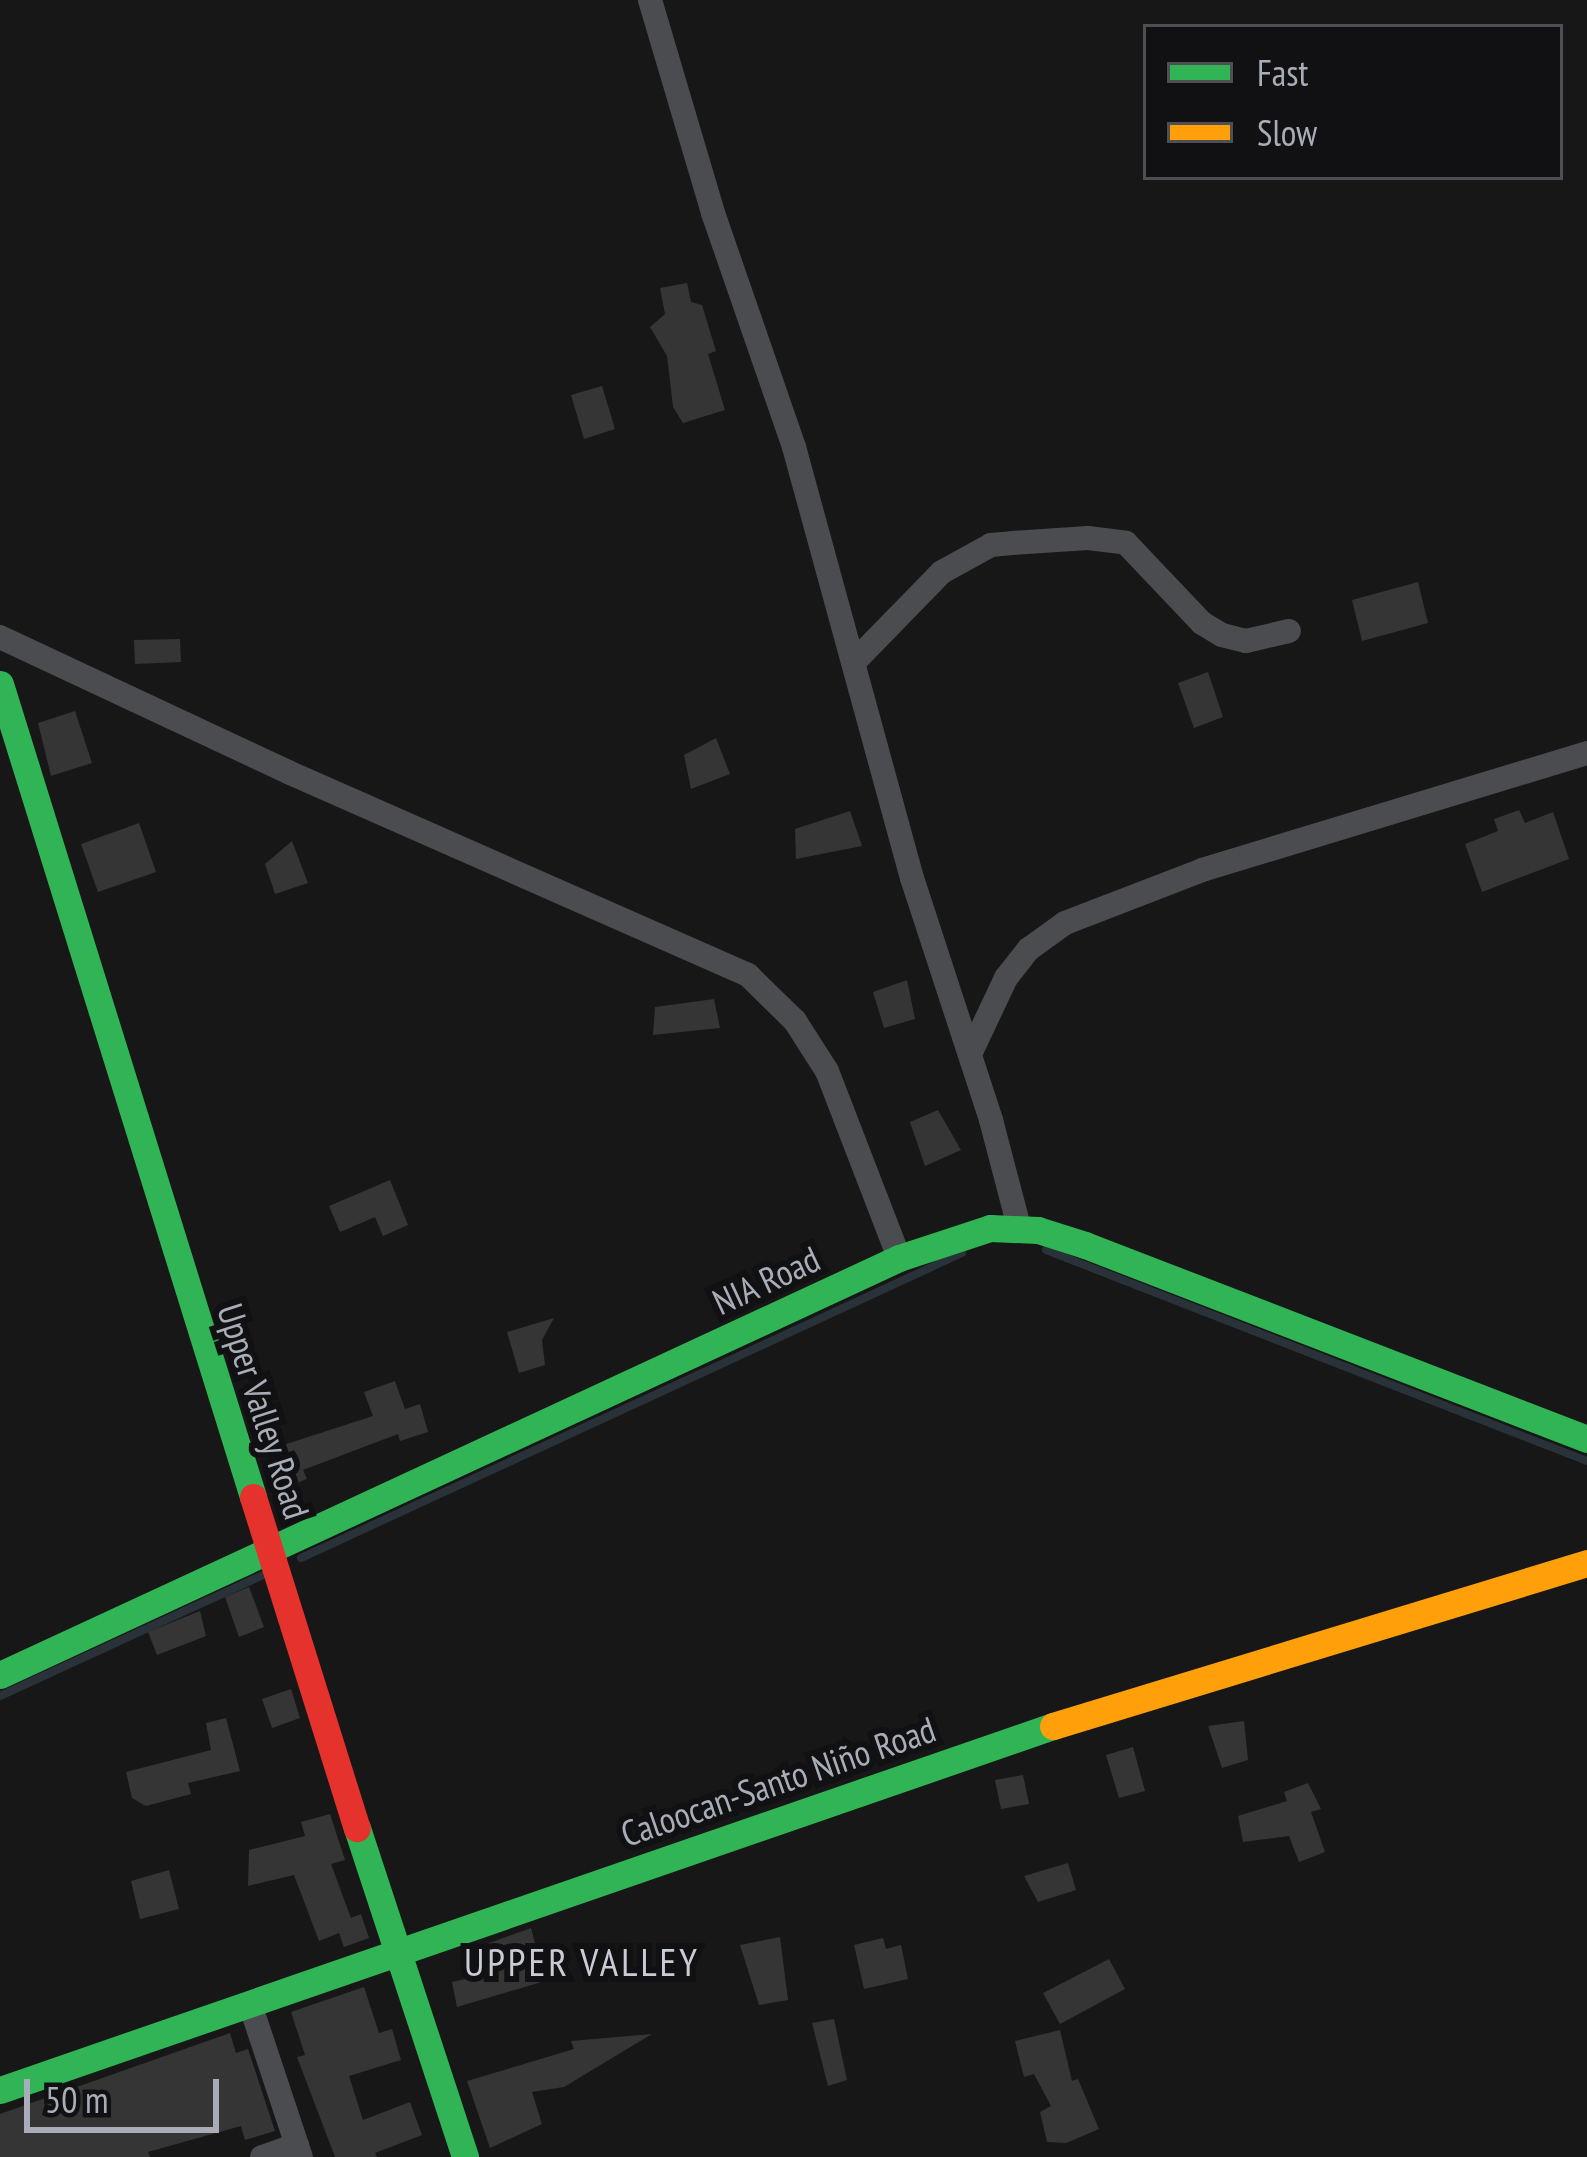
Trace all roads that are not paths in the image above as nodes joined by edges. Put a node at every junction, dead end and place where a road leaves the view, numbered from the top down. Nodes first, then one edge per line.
1 (650, 0) edge
2 (1289, 631) dead end
3 (0, 637) edge
4 (856, 660) junction
5 (0, 684) edge
6 (1587, 753) edge
7 (971, 1052) junction
8 (1018, 1227) junction
9 (899, 1258) junction
10 (1587, 1439) edge
11 (270, 1550) junction
12 (1587, 1563) edge
13 (0, 1675) edge
14 (395, 1951) junction
15 (250, 2004) junction
16 (0, 2090) edge
17 (299, 2151) edge
18 (262, 2157) edge
19 (466, 2157) edge

1 - 4 street
2 - 4 street
3 - 9 street
4 - 7 street
5 - 11 street, Upper Valley Road
6 - 7 street
7 - 8 street
8 - 9 street, NIA Road
8 - 10 street, NIA Road
9 - 11 street, NIA Road
11 - 13 street, NIA Road
11 - 14 street, Upper Valley Road
12 - 14 street, Caloocan-Santo Niño Road
14 - 15 street, Caloocan-Santo Niño Road
14 - 19 street, Upper Valley Road
15 - 16 street, Caloocan-Santo Niño Road
15 - 17 street
17 - 18 street

